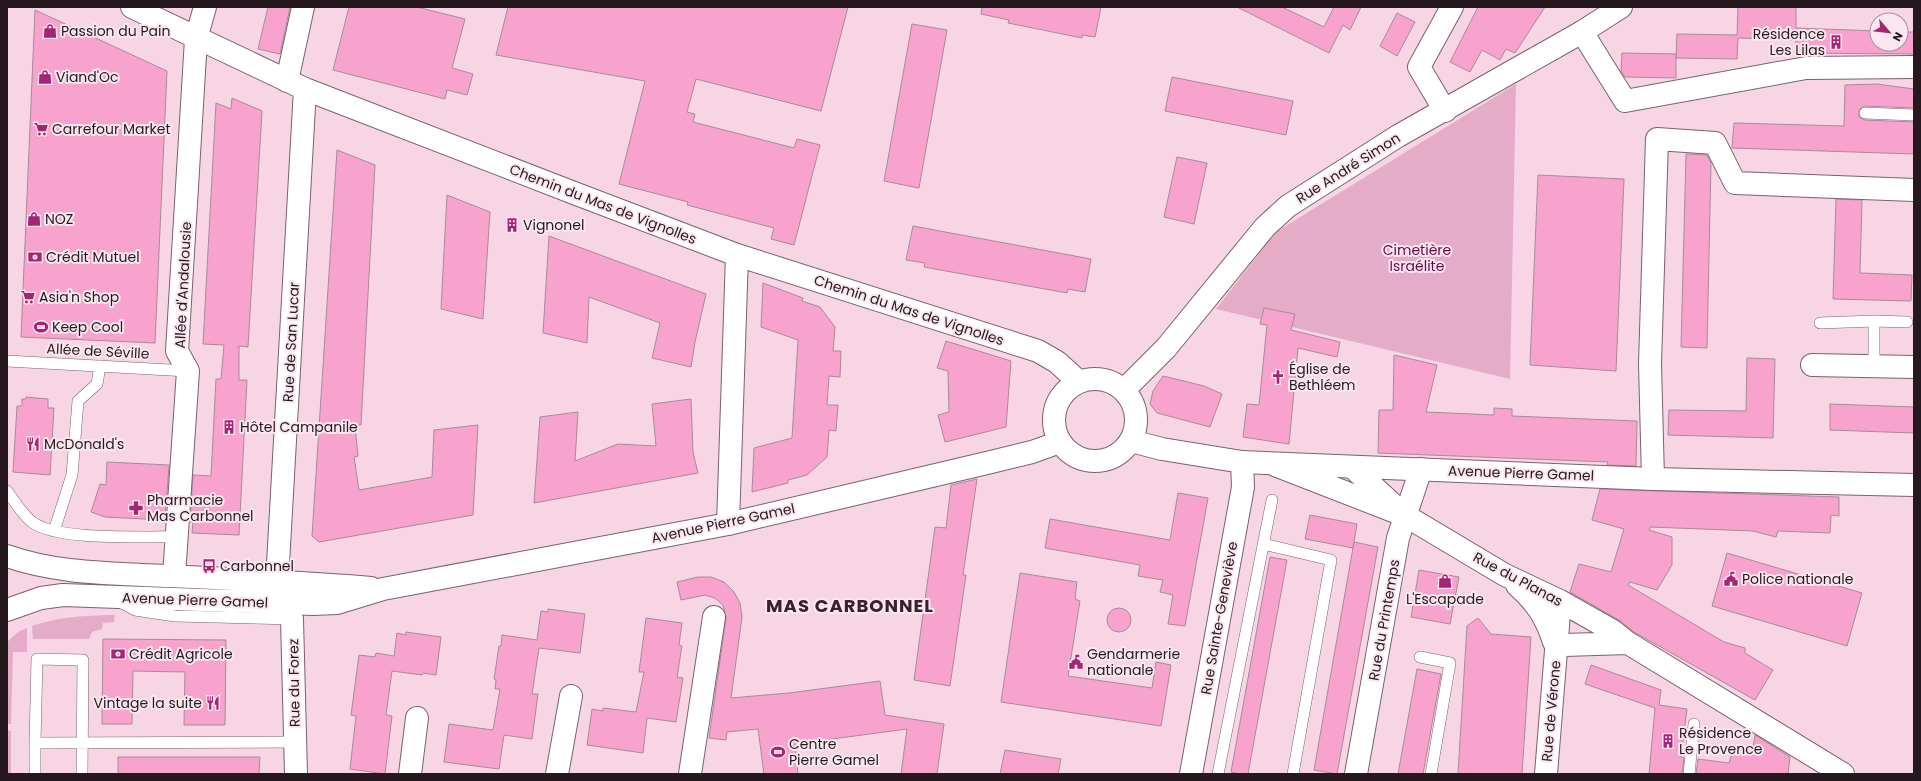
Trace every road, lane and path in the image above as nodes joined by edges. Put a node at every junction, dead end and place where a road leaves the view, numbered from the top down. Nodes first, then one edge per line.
1 (132, 7) edge
2 (205, 7) edge
3 (303, 7) edge
4 (1452, 7) edge
5 (1621, 7) edge
6 (1582, 32) junction
7 (196, 39) junction
8 (1914, 67) edge
9 (296, 85) junction
10 (1445, 111) junction
11 (1865, 113) dead end
12 (1914, 115) edge
13 (1914, 190) edge
14 (737, 255) junction
15 (1874, 321) junction
16 (1906, 322) dead end
17 (1820, 323) dead end
18 (7, 361) edge
19 (1812, 365) dead end
20 (100, 366) junction
21 (1874, 366) junction
22 (1914, 367) edge
23 (188, 371) junction
24 (1079, 382) junction
25 (1124, 390) junction
26 (1131, 441) junction
27 (1060, 442) junction
28 (1242, 462) junction
29 (1271, 463) junction
30 (1352, 467) junction
31 (1421, 469) junction
32 (1653, 479) junction
33 (1914, 485) edge
34 (7, 491) edge
35 (1272, 500) dead end
36 (1406, 516) junction
37 (728, 524) junction
38 (54, 531) junction
39 (177, 537) junction
40 (1263, 544) junction
41 (7, 556) edge
42 (1505, 575) junction
43 (174, 576) junction
44 (284, 599) junction
45 (1560, 601) junction
46 (7, 610) edge
47 (714, 617) dead end
48 (1628, 643) junction
49 (1556, 649) junction
50 (1420, 657) dead end
51 (571, 696) dead end
52 (417, 718) dead end
53 (1694, 724) dead end
54 (295, 742) junction
55 (35, 743) junction
56 (82, 743) junction
57 (1841, 773) edge
58 (35, 774) edge
59 (82, 774) edge
60 (296, 774) edge
61 (410, 774) edge
62 (557, 774) edge
63 (690, 774) edge
64 (1191, 774) edge
65 (1218, 774) edge
66 (1293, 774) edge
67 (1356, 774) edge
68 (1431, 774) edge
69 (1546, 774) edge
70 (1689, 774) edge

1 - 7 street, Chemin du Mas de Vignolles
2 - 7 street, Allée d'Andalousie
3 - 9 street, Rue de San Lucar
4 - 10 street
5 - 6 street, Rue André Simon
6 - 8 street
6 - 10 street, Rue André Simon
7 - 9 street, Chemin du Mas de Vignolles
7 - 23 street, Allée d'Andalousie
9 - 14 street, Chemin du Mas de Vignolles
9 - 44 street, Rue de San Lucar
10 - 25 street, Rue André Simon
11 - 12 lane
13 - 32 street
14 - 24 street, Chemin du Mas de Vignolles
14 - 37 street
15 - 16 lane
15 - 17 lane
15 - 21 lane
18 - 20 lane, Allée de Séville
19 - 21 street
20 - 23 lane, Allée de Séville
20 - 38 lane
21 - 22 street
23 - 39 street
24 - 25 street
24 - 27 street
25 - 26 street
26 - 27 street
26 - 28 street, Avenue Pierre Gamel
27 - 37 street, Avenue Pierre Gamel
28 - 29 street, Avenue Pierre Gamel
28 - 64 street, Rue Sainte-Geneviève
29 - 30 street, Avenue Pierre Gamel
29 - 36 street, Rue du Planas
30 - 31 street, Avenue Pierre Gamel
30 - 36 street, Rue du Planas
31 - 32 street, Avenue Pierre Gamel
31 - 36 street, Rue du Printemps
32 - 33 street, Avenue Pierre Gamel
34 - 38 lane
35 - 40 lane
36 - 42 street, Rue du Planas
36 - 67 street, Rue du Printemps
37 - 44 street, Avenue Pierre Gamel
38 - 39 lane
39 - 43 street
40 - 65 lane
40 - 66 lane
41 - 43 street, Avenue Pierre Gamel
42 - 45 street, Rue du Planas
42 - 49 street, Rue de Vérone
43 - 44 street, Avenue Pierre Gamel
44 - 46 street, Avenue Pierre Gamel
44 - 54 street, Rue du Forez
45 - 48 street, Rue du Planas
45 - 49 street, Rue de Vérone
47 - 63 street
48 - 49 street
48 - 57 street, Rue du Planas
49 - 69 street, Rue de Vérone
50 - 68 lane
51 - 62 street
52 - 61 street
53 - 70 lane
54 - 56 lane
54 - 60 street, Rue du Forez
55 - 56 lane
55 - 56 lane
55 - 58 lane
56 - 59 lane

